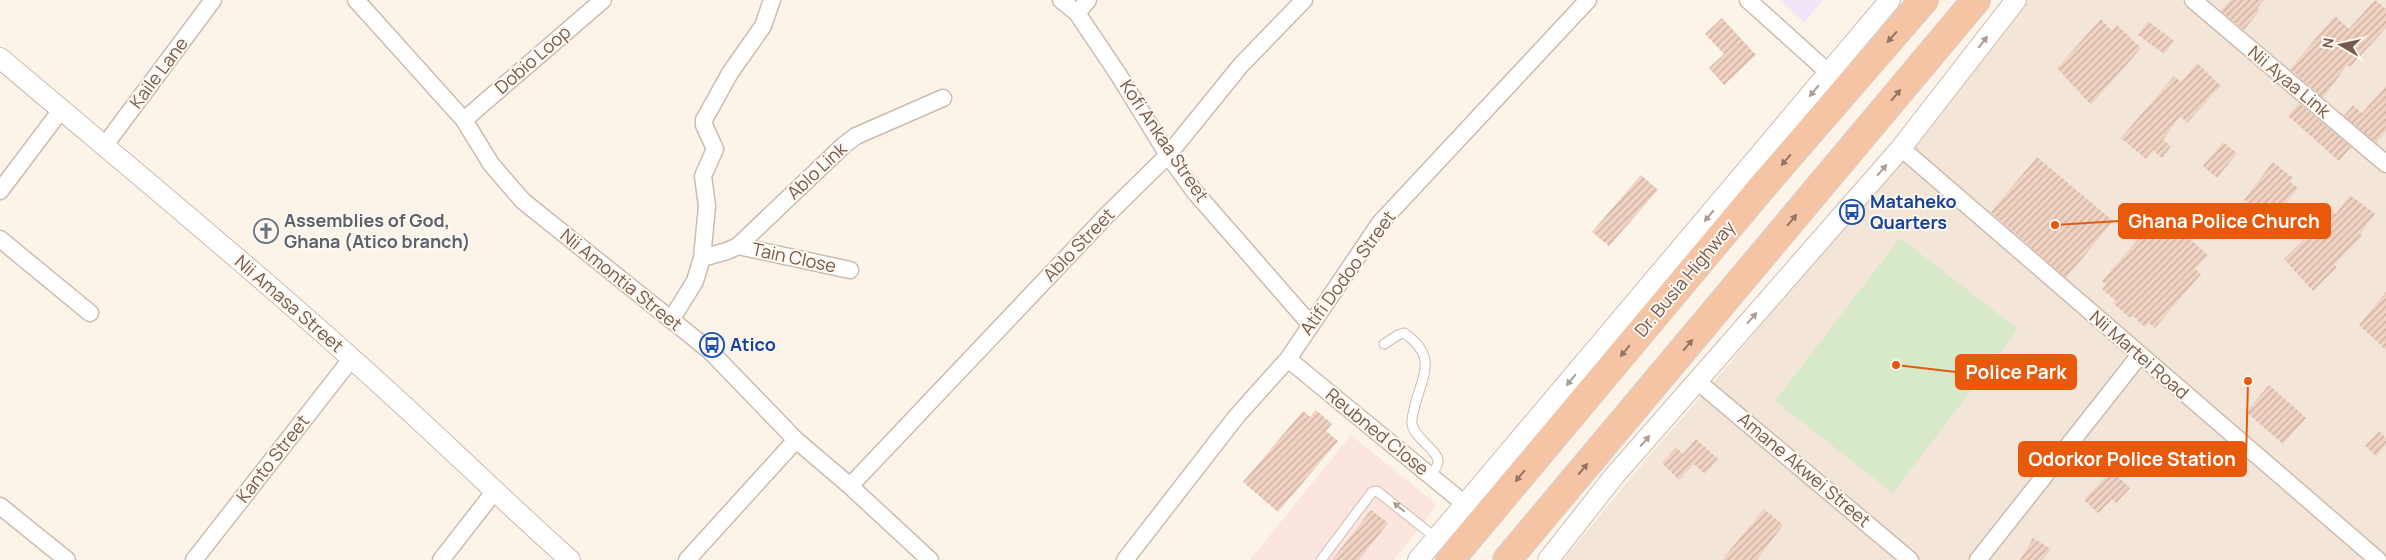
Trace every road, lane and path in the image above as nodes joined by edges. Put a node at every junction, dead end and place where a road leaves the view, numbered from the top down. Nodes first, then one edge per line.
1 (213, 0) edge
2 (603, 0) edge
3 (772, 0) edge
4 (1061, 0) edge
5 (1088, 0) edge
6 (1304, 0) edge
7 (1588, 0) edge
8 (1748, 0) edge
9 (1890, 0) edge
10 (1924, 0) edge
11 (1976, 0) edge
12 (2016, 0) edge
13 (2193, 0) edge
14 (360, 2) edge
15 (1077, 13) junction
16 (0, 58) edge
17 (1829, 74) junction
18 (942, 98) dead end
19 (61, 110) junction
20 (464, 120) junction
21 (105, 145) junction
22 (1901, 148) junction
23 (1168, 155) junction
24 (2386, 164) edge
25 (0, 191) edge
26 (0, 239) edge
27 (738, 246) junction
28 (702, 258) junction
29 (850, 270) dead end
30 (90, 312) dead end
31 (671, 320) junction
32 (1310, 324) junction
33 (1384, 344) dead end
34 (2139, 356) junction
35 (352, 358) junction
36 (1288, 359) junction
37 (1697, 381) junction
38 (796, 440) junction
39 (1430, 475) junction
40 (850, 486) junction
41 (494, 492) junction
42 (1466, 504) junction
43 (0, 506) edge
44 (1443, 549) edge
45 (67, 560) edge
46 (194, 560) edge
47 (441, 560) edge
48 (570, 560) edge
49 (687, 560) edge
50 (930, 560) edge
51 (1125, 560) edge
52 (1321, 560) edge
53 (1418, 560) edge
54 (1506, 560) edge
55 (1548, 560) edge
56 (1910, 560) edge
57 (1978, 560) edge
58 (2378, 560) edge

1 - 21 street, Kaile Lane
2 - 20 street, Dobio Loop
3 - 28 street
4 - 15 street, Kofi Ankaa Street
5 - 15 street
6 - 23 street, Ablo Street
7 - 32 street, Atifi Dodoo Street
8 - 17 street
9 - 17 street, Dr. Busia Highway
10 -> 44 highway, Dr. Busia Highway
54 -> 11 highway
22 -> 12 street
13 - 24 street, Nii Ayaa Link
14 - 20 street, Nii Amontia Street
15 - 23 street, Kofi Ankaa Street
16 - 19 street, Nii Amasa Street
17 -> 42 street, Dr. Busia Highway
18 - 27 street, Ablo Link
19 - 21 street, Nii Amasa Street
19 - 25 street
20 - 31 street, Nii Amontia Street
21 - 35 street, Nii Amasa Street
22 - 34 street, Nii Martei Road
37 -> 22 street
23 - 32 street, Kofi Ankaa Street
23 - 40 street, Ablo Street
26 - 30 street
27 - 28 street, Ablo Link
27 - 29 street, Tain Close
28 - 31 street
31 - 38 street, Nii Amontia Street
32 - 36 street, Atifi Dodoo Street
33 - 39 lane
34 - 57 street
34 - 58 street, Nii Martei Road
35 - 41 street, Nii Amasa Street
35 - 46 street, Kanto Street
36 - 39 street, Reubned Close
36 - 51 street, Atifi Dodoo Street
55 -> 37 street
37 - 56 street, Amane Akwei Street
38 - 40 street, Nii Amontia Street
38 - 49 street
39 - 42 street, Reubned Close
40 - 50 street, Nii Amontia Street
41 - 47 street
41 - 48 street, Nii Amasa Street
42 - 44 street, Dr. Busia Highway
43 - 45 street
44 -> 52 lane
44 - 53 street, Dr. Busia Highway

